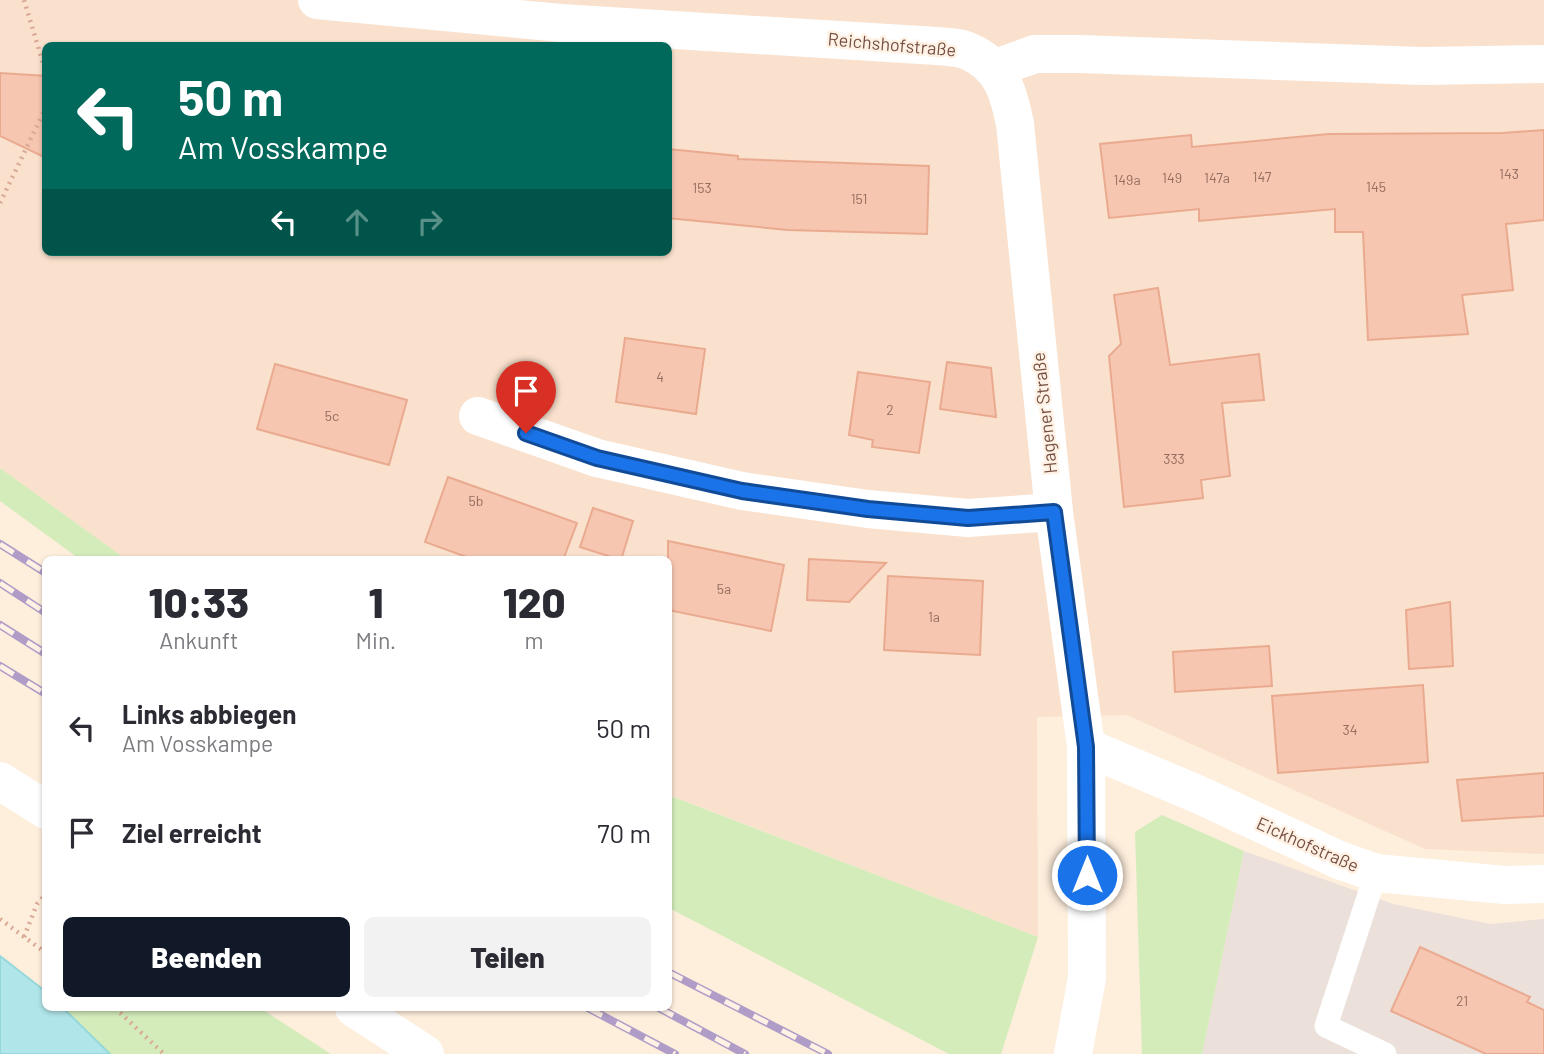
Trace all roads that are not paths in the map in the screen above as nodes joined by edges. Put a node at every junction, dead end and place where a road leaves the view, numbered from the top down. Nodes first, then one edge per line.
1 (317, 0) edge
2 (1544, 64) edge
3 (993, 69) junction
4 (478, 416) dead end
5 (1054, 512) junction
6 (1086, 747) junction
7 (0, 781) edge
8 (42, 807) edge
9 (1376, 873) junction
10 (1544, 884) edge
11 (359, 1011) edge
12 (425, 1054) edge
13 (1073, 1054) edge
14 (1385, 1054) edge

1 - 3 street, Reichshofstraße
2 - 3 street
3 - 5 street, Hagener Straße
4 - 5 street
5 - 6 street, Hagener Straße
6 - 9 street, Eickhofstraße
6 - 13 street, Hagener Straße
7 - 8 street
9 - 10 street, Eickhofstraße
9 - 14 lane
11 - 12 street

